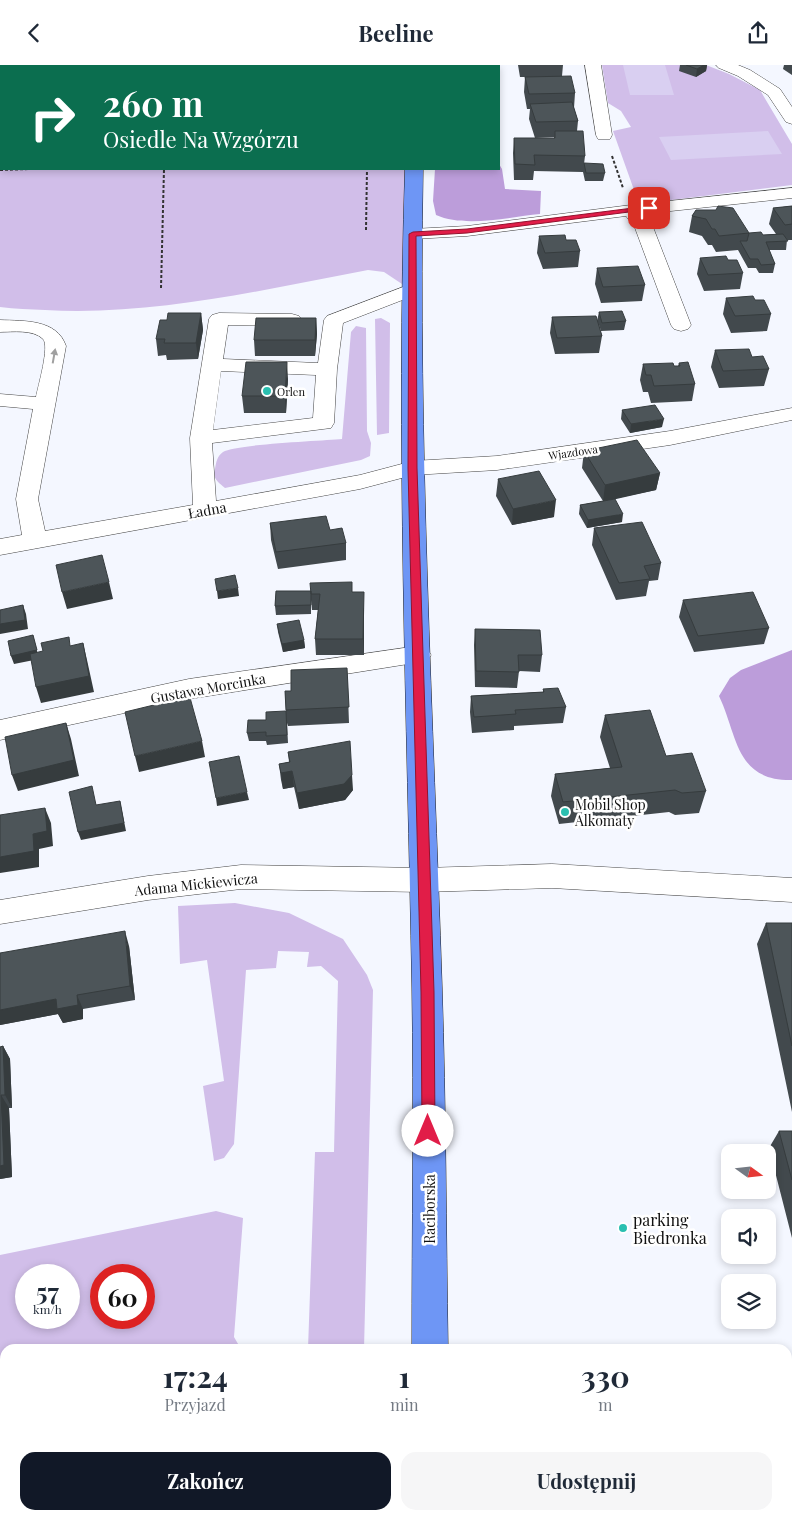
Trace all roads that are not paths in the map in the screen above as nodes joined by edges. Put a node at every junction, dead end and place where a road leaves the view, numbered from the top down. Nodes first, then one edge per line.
1 (593, 65) edge
2 (724, 65) edge
3 (792, 119) edge
4 (604, 135) road end
5 (414, 170) edge
6 (792, 193) edge
7 (632, 210) junction
8 (413, 234) junction
9 (412, 291) junction
10 (334, 320) junction
11 (681, 325) dead end
12 (0, 326) edge
13 (271, 343) junction
14 (300, 344) junction
15 (212, 365) junction
16 (327, 369) junction
17 (0, 400) edge
18 (46, 405) junction
19 (792, 414) edge
20 (201, 438) junction
21 (413, 468) junction
22 (204, 510) junction
23 (35, 541) junction
24 (0, 547) edge
25 (418, 655) junction
26 (0, 730) edge
27 (424, 880) junction
28 (792, 890) edge
29 (0, 912) edge
30 (430, 1344) edge

1 - 4 street
2 - 3 street
5 - 8 main road, Raciborska
6 - 7 street
7 - 8 street
7 - 11 street
8 - 9 main road, Raciborska
9 - 10 street
9 - 21 main road, Raciborska
10 - 14 street
10 - 16 street
18 -> 12 street
13 - 14 street
13 - 14 street
13 - 15 street
13 - 15 street
14 - 16 street
15 - 20 street
16 - 20 street
17 - 18 street
18 - 23 street
19 - 21 street, Wjazdowa
20 - 22 street
21 - 22 street, Ładna
21 - 25 main road, Raciborska
22 - 23 street, Ładna
23 - 24 street, Ładna
25 - 26 street, Gustawa Morcinka
25 - 27 main road, Raciborska
27 - 28 street, Adama Mickiewicza
27 - 29 street, Adama Mickiewicza
27 - 30 main road, Raciborska

